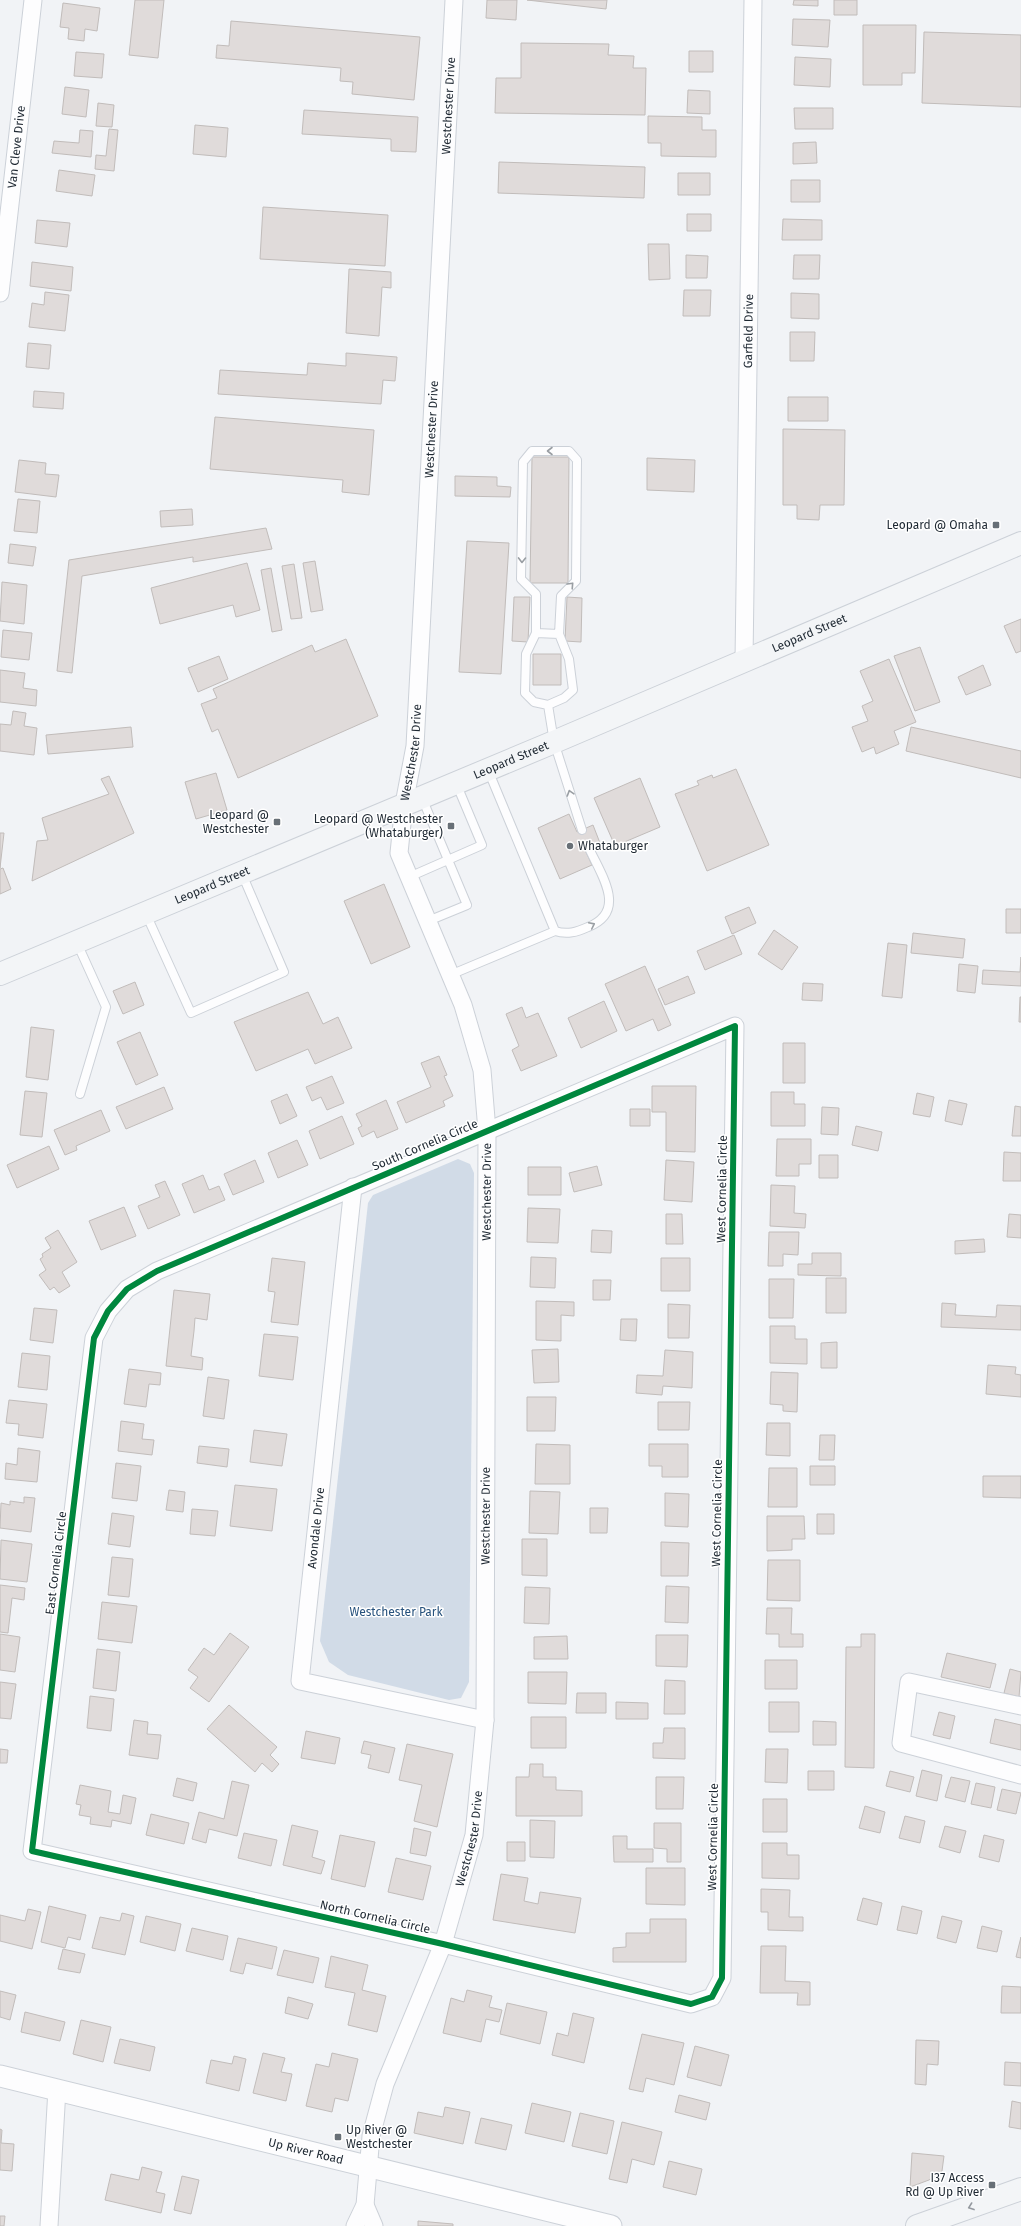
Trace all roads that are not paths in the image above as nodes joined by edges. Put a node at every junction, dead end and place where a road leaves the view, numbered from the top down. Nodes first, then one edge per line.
1 (33, 0) edge
2 (454, 0) edge
3 (753, 0) edge
4 (0, 293) edge
5 (1021, 543) edge
6 (536, 633) junction
7 (559, 634) junction
8 (744, 661) junction
9 (548, 705) junction
10 (554, 742) junction
11 (488, 769) junction
12 (456, 782) junction
13 (413, 801) junction
14 (582, 830) dead end
15 (589, 848) dead end
16 (447, 860) junction
17 (241, 873) junction
18 (409, 877) junction
19 (146, 913) junction
20 (428, 921) junction
21 (555, 931) junction
22 (77, 942) junction
23 (0, 974) edge
24 (450, 975) junction
25 (735, 1026) joint
26 (80, 1094) dead end
27 (487, 1131) junction
28 (353, 1187) junction
29 (127, 1289) joint
30 (1021, 1706) edge
31 (485, 1720) junction
32 (1021, 1775) edge
33 (32, 1851) joint
34 (443, 1944) junction
35 (712, 1997) joint
36 (0, 2076) edge
37 (57, 2089) junction
38 (368, 2167) junction
39 (1021, 2189) edge
40 (365, 2206) junction
41 (49, 2226) edge
42 (355, 2226) edge
43 (374, 2226) edge
44 (611, 2226) edge
45 (917, 2226) edge

1 - 4 street, Van Cleve Drive
2 - 13 street, Westchester Drive
3 - 8 street, Garfield Drive
5 - 8 main road, Leopard Street
6 - 7 lane
7 -> 6 lane
6 - 9 lane
7 - 9 lane
8 - 10 main road, Leopard Street
9 - 10 lane
10 - 11 main road, Leopard Street
14 -> 10 lane
11 - 12 main road, Leopard Street
11 - 21 lane
12 - 13 main road, Leopard Street
12 - 16 lane
13 - 16 lane
13 - 17 main road, Leopard Street
13 - 18 street, Westchester Drive
21 -> 15 lane
16 - 18 lane
16 - 20 lane
17 - 19 main road, Leopard Street
17 - 19 lane
18 - 20 street, Westchester Drive
19 - 22 main road, Leopard Street
20 - 24 street, Westchester Drive
21 - 24 lane
22 - 23 main road, Leopard Street
22 - 26 lane
24 - 27 street, Westchester Drive
25 - 27 street, South Cornelia Circle
25 - 35 street, West Cornelia Circle
27 - 28 street, South Cornelia Circle
27 - 31 street, Westchester Drive
28 - 29 street, South Cornelia Circle
28 - 31 street, Avondale Drive
29 - 33 street, East Cornelia Circle
30 - 32 street
31 - 34 street, Westchester Drive
33 - 34 street, North Cornelia Circle
34 - 35 street, North Cornelia Circle
34 - 38 street, Westchester Drive
36 - 37 street, Up River Road
37 - 38 street, Up River Road
37 - 41 street
38 - 40 street, Westchester Drive
38 - 44 street, Up River Road
39 -> 45 main road
40 - 42 street
40 - 43 street

